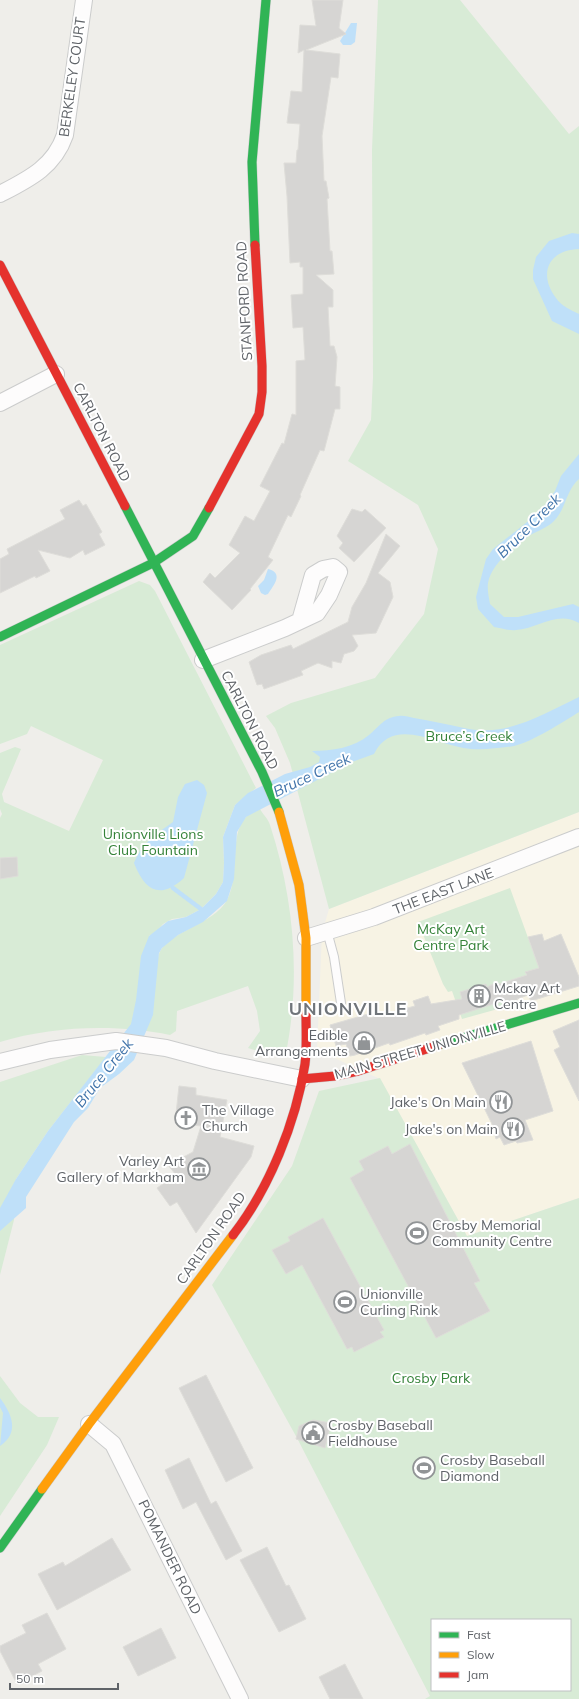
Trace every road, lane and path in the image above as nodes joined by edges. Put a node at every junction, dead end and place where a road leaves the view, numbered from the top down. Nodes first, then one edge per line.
1 (84, 0) edge
2 (266, 0) edge
3 (0, 194) edge
4 (0, 265) edge
5 (56, 374) junction
6 (0, 403) edge
7 (153, 563) junction
8 (300, 621) dead end
9 (0, 637) edge
10 (203, 660) junction
11 (579, 837) edge
12 (328, 931) junction
13 (306, 938) junction
14 (341, 1003) dead end
15 (579, 1003) edge
16 (0, 1062) edge
17 (302, 1079) junction
18 (88, 1424) junction
19 (0, 1548) edge
20 (240, 1699) edge

1 - 3 street, BERKELEY COURT
2 - 7 main road, STANFORD ROAD
4 - 5 main road, CARLTON ROAD
5 - 6 street
5 - 7 main road, CARLTON ROAD
7 - 9 main road, STANFORD ROAD
7 - 10 main road, CARLTON ROAD
8 - 10 street
10 - 13 main road, CARLTON ROAD
11 - 12 street, THE EAST LANE
12 - 13 street, THE EAST LANE
12 - 14 lane
13 - 17 main road, CARLTON ROAD
15 - 17 main road, MAIN STREET UNIONVILLE
16 - 17 street, MAIN STREET UNIONVILLE
17 - 18 main road, CARLTON ROAD
18 - 19 main road, CARLTON ROAD
18 - 20 street, POMANDER ROAD

